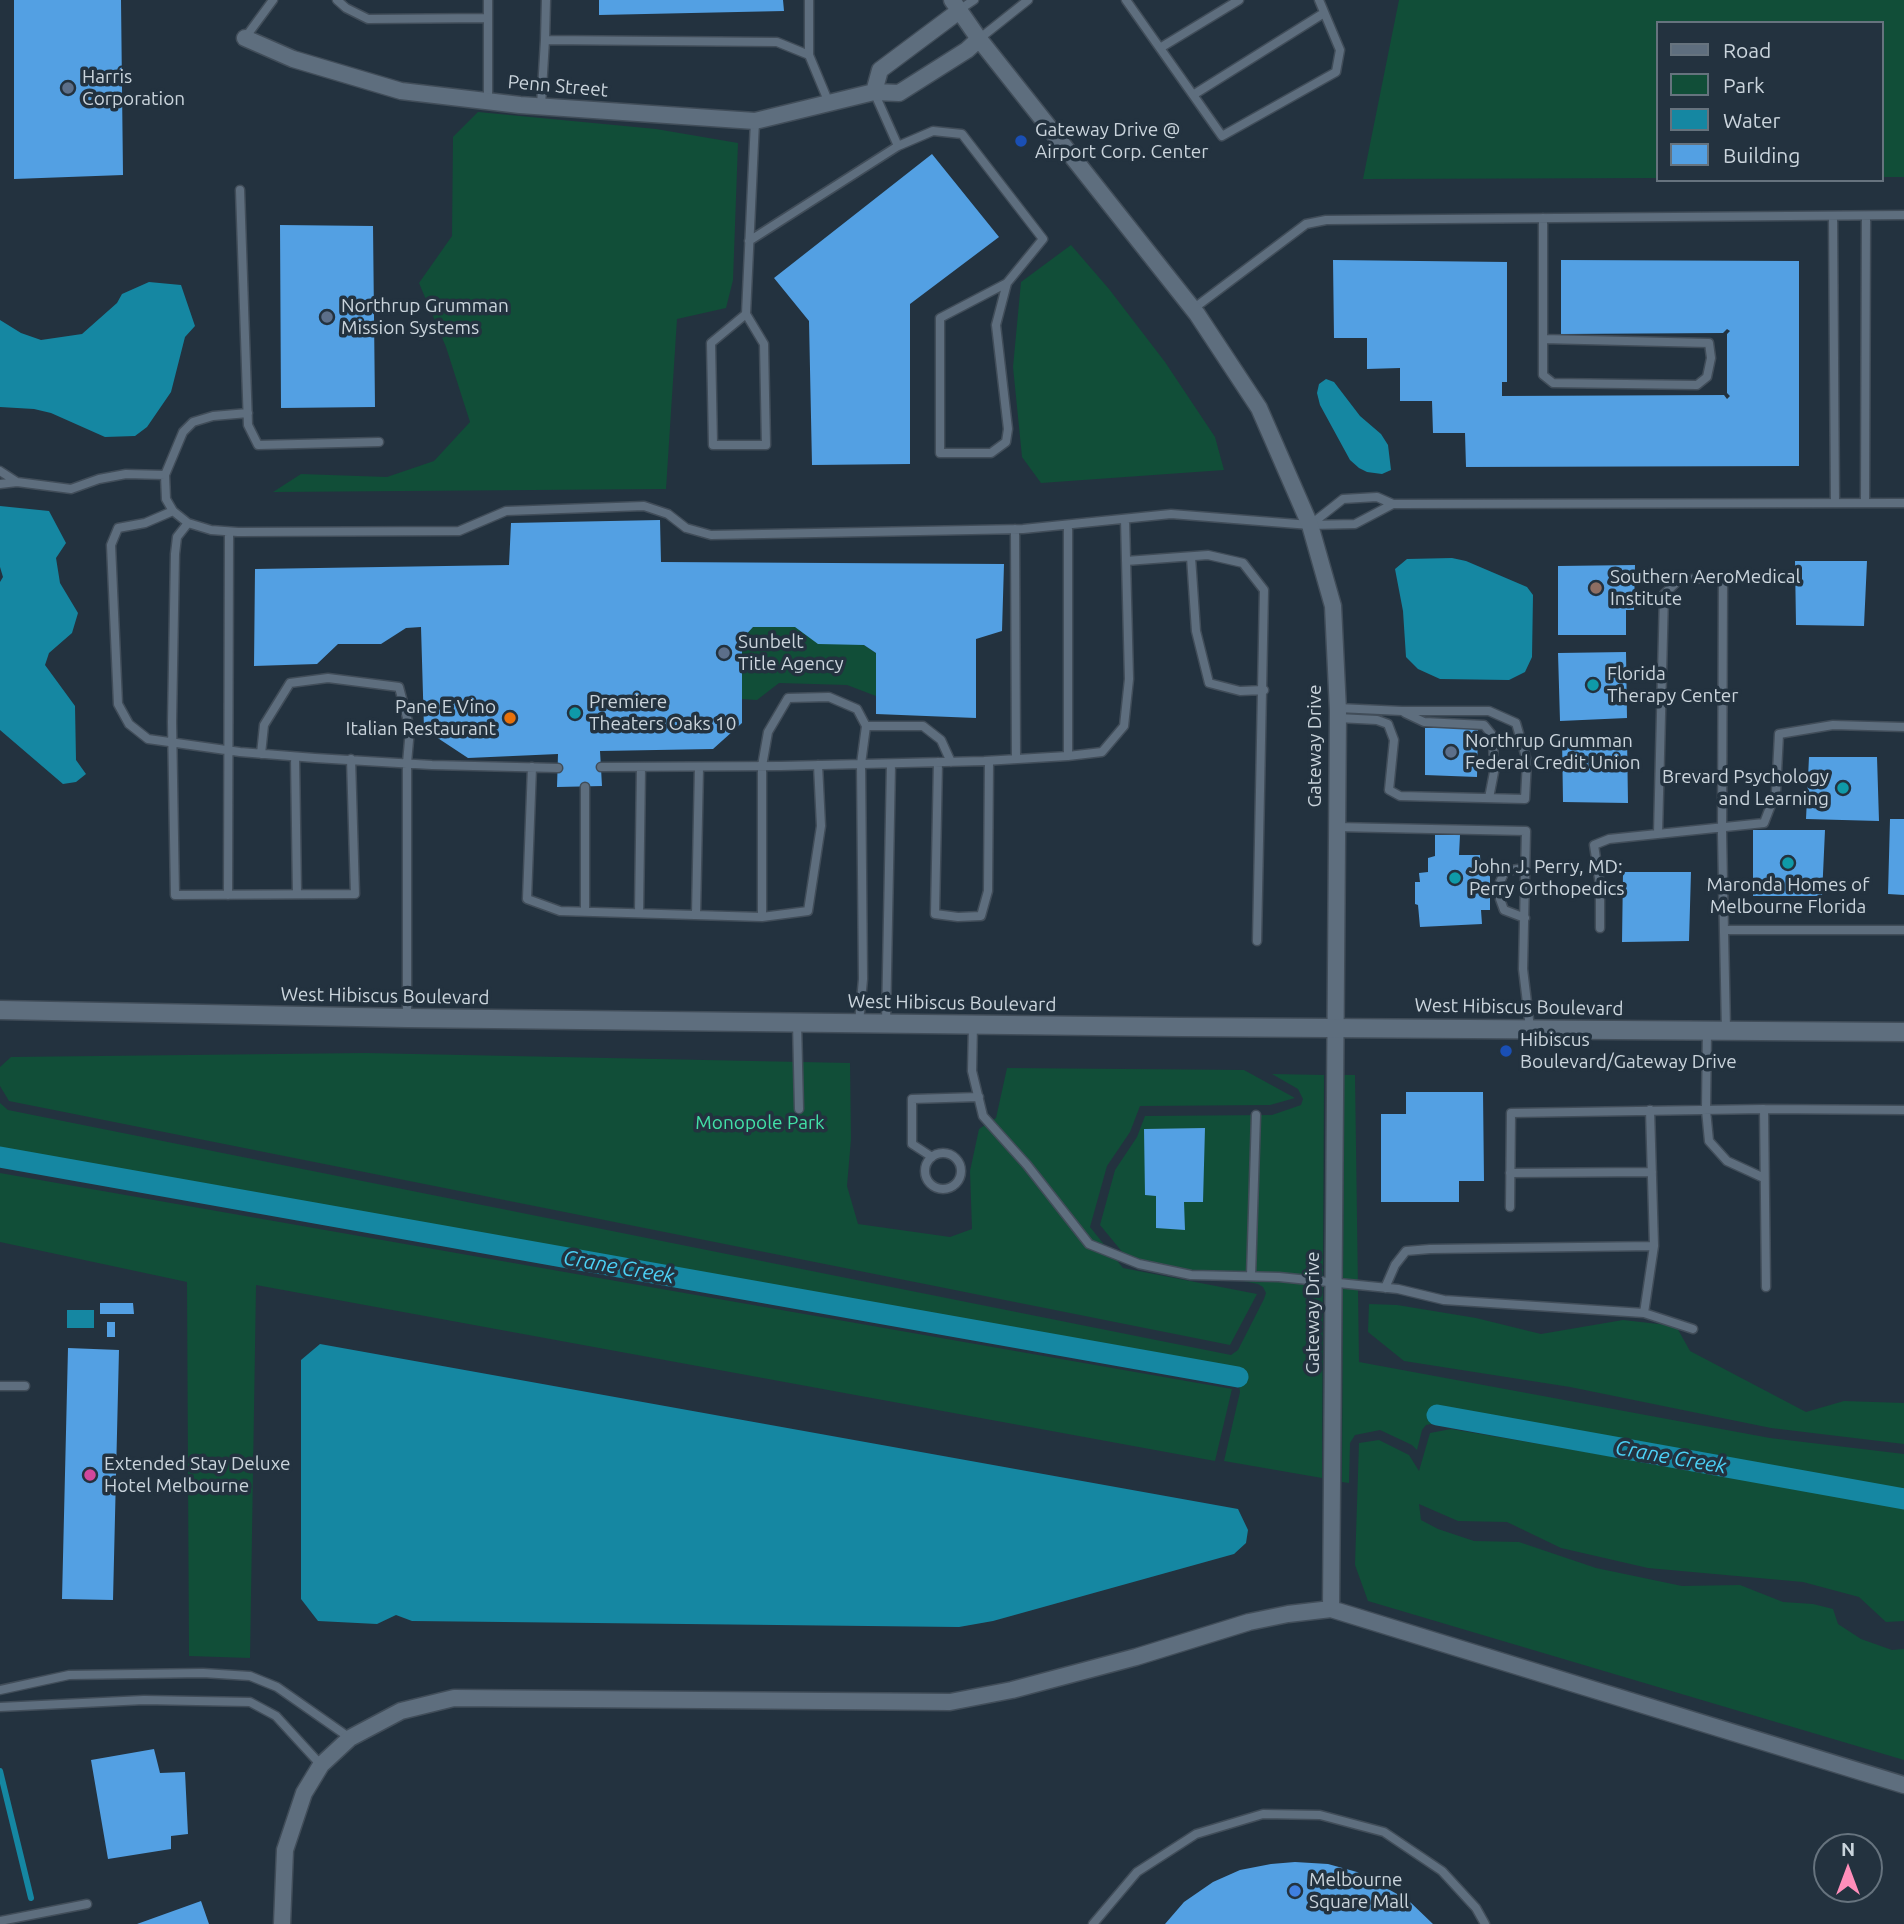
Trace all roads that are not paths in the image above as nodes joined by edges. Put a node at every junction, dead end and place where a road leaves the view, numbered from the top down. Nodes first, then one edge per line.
1 (273, 0) edge
2 (337, 0) edge
3 (488, 0) edge
4 (547, 0) edge
5 (809, 0) edge
6 (974, 0) edge
7 (1028, 0) edge
8 (1126, 0) edge
9 (1239, 0) edge
10 (1319, 0) edge
11 (955, 5) edge
12 (1324, 13) junction
13 (488, 18) junction
14 (245, 38) joint
15 (979, 39) junction
16 (545, 40) junction
17 (1160, 48) junction
18 (809, 55) junction
19 (874, 92) junction
20 (1193, 95) junction
21 (488, 101) junction
22 (829, 103) junction
23 (541, 106) junction
24 (755, 121) junction
25 (898, 146) junction
26 (240, 190) dead end
27 (1904, 215) edge
28 (1833, 216) junction
29 (1866, 216) junction
30 (1543, 218) junction
31 (749, 241) junction
32 (1007, 283) junction
33 (1193, 309) junction
34 (746, 314) junction
35 (1543, 339) junction
36 (248, 413) junction
37 (379, 442) dead end
38 (0, 471) edge
39 (165, 475) junction
40 (17, 482) junction
41 (0, 485) edge
42 (1835, 503) junction
43 (1865, 503) junction
44 (1904, 503) edge
45 (1393, 504) junction
46 (173, 511) junction
47 (1125, 519) junction
48 (188, 523) junction
49 (1068, 525) junction
50 (1310, 525) junction
51 (1015, 529) junction
52 (229, 532) junction
53 (1191, 557) junction
54 (1126, 561) junction
55 (1264, 690) junction
56 (1402, 711) junction
57 (1338, 713) junction
58 (866, 726) junction
59 (1904, 727) edge
60 (172, 743) junction
61 (230, 750) junction
62 (261, 754) junction
63 (1068, 756) junction
64 (295, 757) junction
65 (351, 760) junction
66 (1016, 760) junction
67 (989, 761) junction
68 (938, 762) junction
69 (951, 762) junction
70 (407, 763) junction
71 (862, 764) junction
72 (891, 764) junction
73 (818, 765) junction
74 (762, 766) junction
75 (532, 767) junction
76 (601, 767) dead end
77 (641, 767) junction
78 (699, 767) junction
79 (558, 768) dead end
80 (584, 787) dead end
81 (1489, 798) junction
82 (1336, 827) junction
83 (1722, 827) junction
84 (1658, 834) junction
85 (1525, 868) junction
86 (297, 894) junction
87 (228, 895) junction
88 (585, 911) junction
89 (639, 913) junction
90 (696, 915) junction
91 (762, 917) junction
92 (1525, 918) junction
93 (1600, 928) dead end
94 (1724, 930) junction
95 (1904, 930) edge
96 (1258, 941) dead end
97 (0, 1010) edge
98 (407, 1018) junction
99 (797, 1022) junction
100 (859, 1023) junction
101 (886, 1023) junction
102 (973, 1024) junction
103 (1334, 1027) junction
104 (1530, 1028) junction
105 (1717, 1030) junction
106 (1904, 1032) edge
107 (978, 1097) junction
108 (799, 1109) dead end
109 (1764, 1109) junction
110 (1650, 1110) junction
111 (1706, 1110) junction
112 (1904, 1110) edge
113 (1256, 1115) dead end
114 (932, 1157) junction
115 (1652, 1172) junction
116 (1510, 1173) junction
117 (1765, 1178) junction
118 (1510, 1207) dead end
119 (1654, 1245) junction
120 (1251, 1276) junction
121 (1334, 1284) junction
122 (1766, 1287) dead end
123 (1385, 1288) junction
124 (1644, 1313) junction
125 (1693, 1329) dead end
126 (0, 1386) edge
127 (24, 1386) dead end
128 (1331, 1609) junction
129 (0, 1690) edge
130 (0, 1707) edge
131 (350, 1738) junction
132 (321, 1765) junction
133 (1904, 1785) edge
134 (86, 1904) dead end
135 (0, 1921) edge
136 (282, 1924) edge
137 (1093, 1924) edge
138 (1485, 1924) edge

1 - 14 lane
2 - 13 lane
3 - 13 lane
4 - 16 lane
5 - 18 lane
6 - 11 lane
7 - 15 lane
8 - 17 lane
9 - 17 lane
10 - 12 lane
11 - 15 street, Gateway Drive
11 - 19 street
12 - 20 lane
12 - 20 lane
13 - 21 lane
14 - 21 street, Penn Street
15 - 19 street, Penn Street
15 - 33 street, Gateway Drive
16 - 18 lane
16 - 23 lane
17 - 20 lane
18 - 22 lane
19 - 22 street, Penn Street
19 - 25 lane
21 - 23 street, Penn Street
22 - 24 street, Penn Street
23 - 24 street, Penn Street
24 - 31 lane
25 - 31 lane
25 - 32 lane
26 - 36 lane
27 - 29 lane
28 - 29 lane
28 - 30 lane
28 - 42 lane
29 - 43 lane
30 - 33 lane
30 - 35 lane
31 - 34 lane
32 - 32 lane
33 - 50 street, Gateway Drive
34 - 34 lane
35 - 35 lane
36 - 37 lane
36 - 39 lane
38 - 40 lane
39 - 40 lane
39 - 46 lane
40 - 41 lane
42 - 43 lane
42 - 45 lane
43 - 44 lane
45 - 50 lane
45 - 50 lane
46 - 48 lane
46 - 60 lane
47 - 49 lane
47 - 50 lane
47 - 54 lane
48 - 52 lane
48 - 60 lane
49 - 51 lane
49 - 63 lane
50 - 57 street, Gateway Drive
51 - 52 lane
51 - 66 lane
52 - 61 lane
53 - 54 lane
53 - 55 lane
53 - 55 lane
54 - 63 lane
55 - 96 lane
56 - 57 lane
56 - 81 lane
56 - 81 lane
57 - 81 lane
57 - 82 street, Gateway Drive
58 - 69 lane
58 - 71 lane
58 - 74 lane
59 - 83 lane
60 - 61 lane
60 - 87 lane
61 - 62 lane
61 - 87 lane
62 - 64 lane
62 - 70 lane
63 - 66 lane
64 - 65 lane
64 - 86 lane
65 - 70 lane
65 - 86 lane
66 - 67 lane
67 - 68 lane
67 - 69 lane
68 - 69 lane
68 - 72 lane
70 - 75 lane
70 - 98 lane
71 - 72 lane
71 - 73 lane
71 - 100 lane
72 - 101 lane
73 - 74 lane
73 - 91 lane
74 - 78 lane
74 - 91 lane
75 - 79 lane
75 - 88 lane
76 - 77 lane
77 - 78 lane
77 - 89 lane
78 - 90 lane
80 - 88 lane
82 - 85 lane
82 - 103 street, Gateway Drive
83 - 84 lane
83 - 84 lane
83 - 94 lane
84 - 93 lane
85 - 92 lane
85 - 92 lane
86 - 87 lane
88 - 89 lane
89 - 90 lane
90 - 91 lane
92 - 104 lane
94 - 95 lane
94 - 105 lane
97 - 98 street, West Hibiscus Boulevard
98 - 99 street, West Hibiscus Boulevard
99 - 100 street, West Hibiscus Boulevard
99 - 108 lane
100 - 101 street, West Hibiscus Boulevard
101 - 102 street, West Hibiscus Boulevard
102 - 103 street, West Hibiscus Boulevard
102 - 107 lane
103 - 104 street, West Hibiscus Boulevard
103 - 121 street, Gateway Drive
104 - 105 street, West Hibiscus Boulevard
105 - 106 street, West Hibiscus Boulevard
105 - 111 lane
107 - 114 lane
107 - 120 lane
109 - 111 lane
109 - 112 lane
109 - 117 lane
110 - 111 lane
110 - 115 lane
110 - 116 lane
111 - 117 lane
113 - 120 lane
114 - 114 lane
115 - 116 lane
115 - 119 lane
116 - 118 lane
117 - 122 lane
119 - 123 lane
119 - 124 lane
120 - 121 lane
121 - 123 lane
121 - 128 street, Gateway Drive
123 - 124 lane
124 - 125 lane
126 - 127 lane
128 - 131 street
128 - 133 street
129 - 131 lane
130 - 132 lane
131 - 132 street
132 - 136 street
134 - 135 lane
137 - 138 lane

